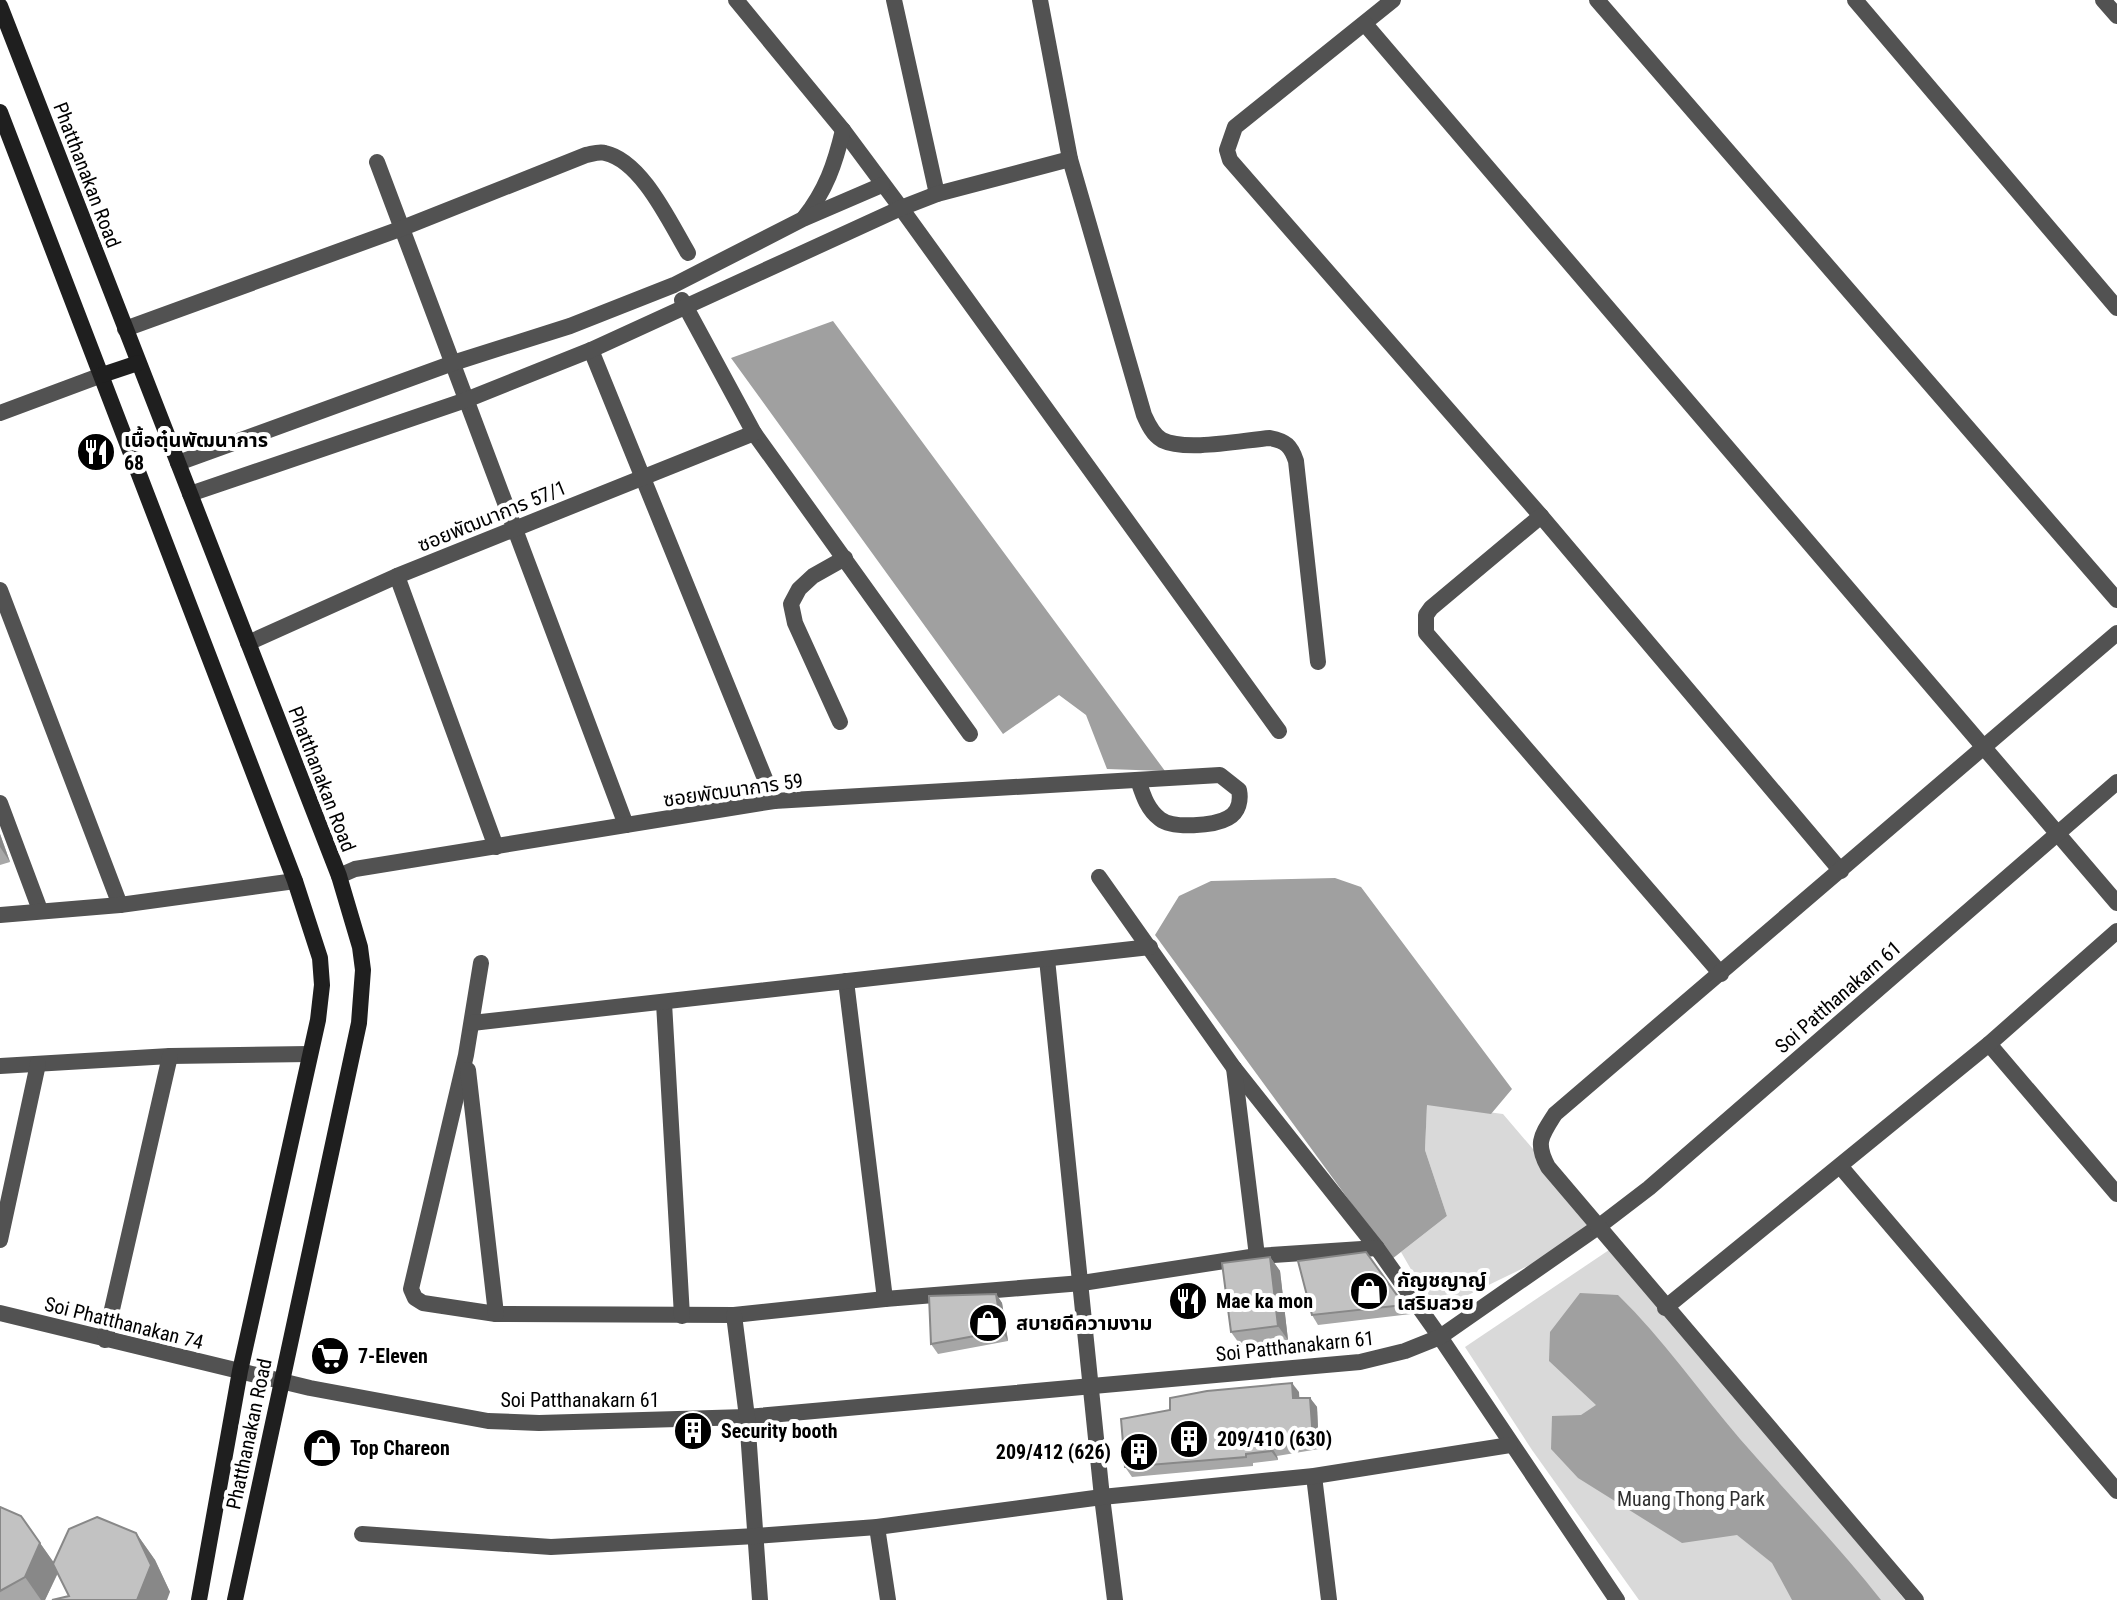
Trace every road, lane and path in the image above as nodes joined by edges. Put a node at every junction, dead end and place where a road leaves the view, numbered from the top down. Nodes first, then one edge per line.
1 (736, 0) edge
2 (894, 0) edge
3 (1040, 0) edge
4 (1393, 0) edge
5 (1597, 0) edge
6 (1855, 0) edge
7 (2103, 0) edge
8 (0, 6) edge
9 (2117, 16) edge
10 (1365, 24) junction
11 (0, 112) edge
12 (843, 130) junction
13 (1070, 159) junction
14 (377, 162) dead end
15 (882, 185) junction
16 (937, 194) junction
17 (901, 208) junction
18 (803, 219) junction
19 (400, 229) junction
20 (688, 253) dead end
21 (674, 285) junction
22 (685, 307) junction
23 (2117, 308) edge
24 (125, 329) junction
25 (591, 350) junction
26 (138, 363) junction
27 (453, 363) junction
28 (102, 375) junction
29 (466, 400) junction
30 (0, 413) edge
31 (754, 433) junction
32 (178, 463) junction
33 (643, 477) junction
34 (190, 494) junction
35 (1541, 516) junction
36 (516, 528) junction
37 (845, 558) junction
38 (397, 576) junction
39 (0, 590) edge
40 (2117, 600) edge
41 (2117, 633) edge
42 (248, 643) junction
43 (1318, 662) dead end
44 (840, 722) dead end
45 (1279, 731) dead end
46 (970, 734) dead end
47 (1985, 748) junction
48 (1138, 780) junction
49 (2117, 782) edge
50 (774, 801) junction
51 (0, 803) edge
52 (626, 825) junction
53 (2057, 833) junction
54 (496, 847) junction
55 (1841, 871) junction
56 (339, 876) junction
57 (1099, 877) dead end
58 (295, 881) junction
59 (2117, 903) edge
60 (120, 905) junction
61 (40, 910) junction
62 (0, 915) edge
63 (2117, 931) edge
64 (1150, 947) junction
65 (1047, 959) junction
66 (481, 963) dead end
67 (1721, 974) junction
68 (846, 981) junction
69 (664, 1003) junction
70 (472, 1023) junction
71 (1989, 1044) junction
72 (310, 1054) junction
73 (466, 1055) junction
74 (170, 1056) junction
75 (38, 1064) junction
76 (0, 1066) edge
77 (1234, 1068) junction
78 (1840, 1166) junction
79 (2117, 1194) edge
80 (1598, 1227) junction
81 (0, 1240) edge
82 (1377, 1248) junction
83 (1257, 1256) junction
84 (1082, 1283) junction
85 (885, 1299) junction
86 (1665, 1308) junction
87 (0, 1313) edge
88 (496, 1314) junction
89 (734, 1315) junction
90 (682, 1316) junction
91 (1440, 1337) junction
92 (105, 1340) junction
93 (240, 1371) junction
94 (281, 1381) junction
95 (1092, 1386) junction
96 (747, 1417) junction
97 (1510, 1445) junction
98 (1314, 1476) junction
99 (2117, 1491) edge
100 (1102, 1497) junction
101 (877, 1527) junction
102 (362, 1534) dead end
103 (756, 1536) junction
104 (199, 1600) edge
105 (235, 1600) edge
106 (760, 1600) edge
107 (888, 1600) edge
108 (1115, 1600) edge
109 (1329, 1600) edge
110 (1617, 1600) edge
111 (1916, 1600) edge

1 - 12 street
2 - 16 street
3 - 13 street
4 - 10 street
5 - 40 street
6 - 23 street
7 - 9 street
8 - 24 main road, Phatthanakan Road
10 - 35 street
10 - 47 street
11 - 28 main road, Phatthanakan Road
12 - 15 street
12 - 18 street
13 - 16 street
13 - 43 street
14 - 19 street
15 - 17 street
15 - 18 street
16 - 17 street
17 - 22 street
17 - 45 street
18 - 21 street
19 - 20 street
19 - 24 street
19 - 27 street
21 - 22 street
21 - 27 street
22 - 25 street
22 - 31 street
24 - 26 main road, Phatthanakan Road
25 - 29 street
25 - 33 street
26 - 28 main road
26 - 32 main road, Phatthanakan Road
27 - 29 street
27 - 32 street
28 - 30 street
28 - 58 main road, Phatthanakan Road
29 - 34 street
29 - 36 street
31 - 33 street, ซอยพัฒนาการ 57/1
31 - 37 street
32 - 34 main road, Phatthanakan Road
33 - 36 street, ซอยพัฒนาการ 57/1
33 - 50 street
34 - 42 main road, Phatthanakan Road
35 - 55 street
35 - 67 street
36 - 38 street, ซอยพัฒนาการ 57/1
36 - 52 street
37 - 44 street
37 - 46 street
38 - 42 street, ซอยพัฒนาการ 57/1
38 - 54 street
39 - 60 street
41 - 47 street
42 - 56 main road, Phatthanakan Road
47 - 53 street
47 - 55 street
48 - 48 street, ซอยพัฒนาการ 59
48 - 50 street, ซอยพัฒนาการ 59
49 - 53 street, Soi Patthanakarn 61
50 - 52 street, ซอยพัฒนาการ 59
51 - 61 street
52 - 54 street, ซอยพัฒนาการ 59
53 - 59 street
53 - 80 street, Soi Patthanakarn 61
54 - 56 street, ซอยพัฒนาการ 59
55 - 67 street
56 - 94 main road, Phatthanakan Road
57 - 64 street
58 - 60 street
58 - 72 main road, Phatthanakan Road
60 - 61 street
61 - 62 street
63 - 71 street
64 - 65 street
64 - 77 street
65 - 68 street
65 - 84 street
66 - 70 street
67 - 80 street
68 - 69 street
68 - 85 street
69 - 70 street
69 - 90 street
70 - 73 street
71 - 78 street
71 - 79 street
72 - 74 street
72 - 93 main road, Phatthanakan Road
73 - 88 street
73 - 88 street
74 - 75 street
74 - 92 street
75 - 76 street
75 - 81 street
77 - 82 street
77 - 83 street
78 - 86 street
78 - 99 street
80 - 86 street
80 - 91 street, Soi Patthanakarn 61
82 - 83 street
82 - 91 street
83 - 84 street
84 - 85 street
84 - 95 street
85 - 89 street
86 - 111 street
87 - 92 street, Soi Phatthanakan 74
88 - 90 street
89 - 90 street
89 - 96 street
91 - 95 street, Soi Patthanakarn 61
91 - 97 street
92 - 93 street, Soi Phatthanakan 74
93 - 94 street, Soi Phatthanakan 74
93 - 104 main road, Phatthanakan Road
94 - 96 street, Soi Patthanakarn 61
94 - 105 main road, Phatthanakan Road
95 - 96 street, Soi Patthanakarn 61
95 - 100 street
96 - 103 street
97 - 98 street
97 - 110 street
98 - 100 street
98 - 109 street
100 - 101 street
100 - 108 street
101 - 103 street
101 - 107 street
102 - 103 street
103 - 106 street

